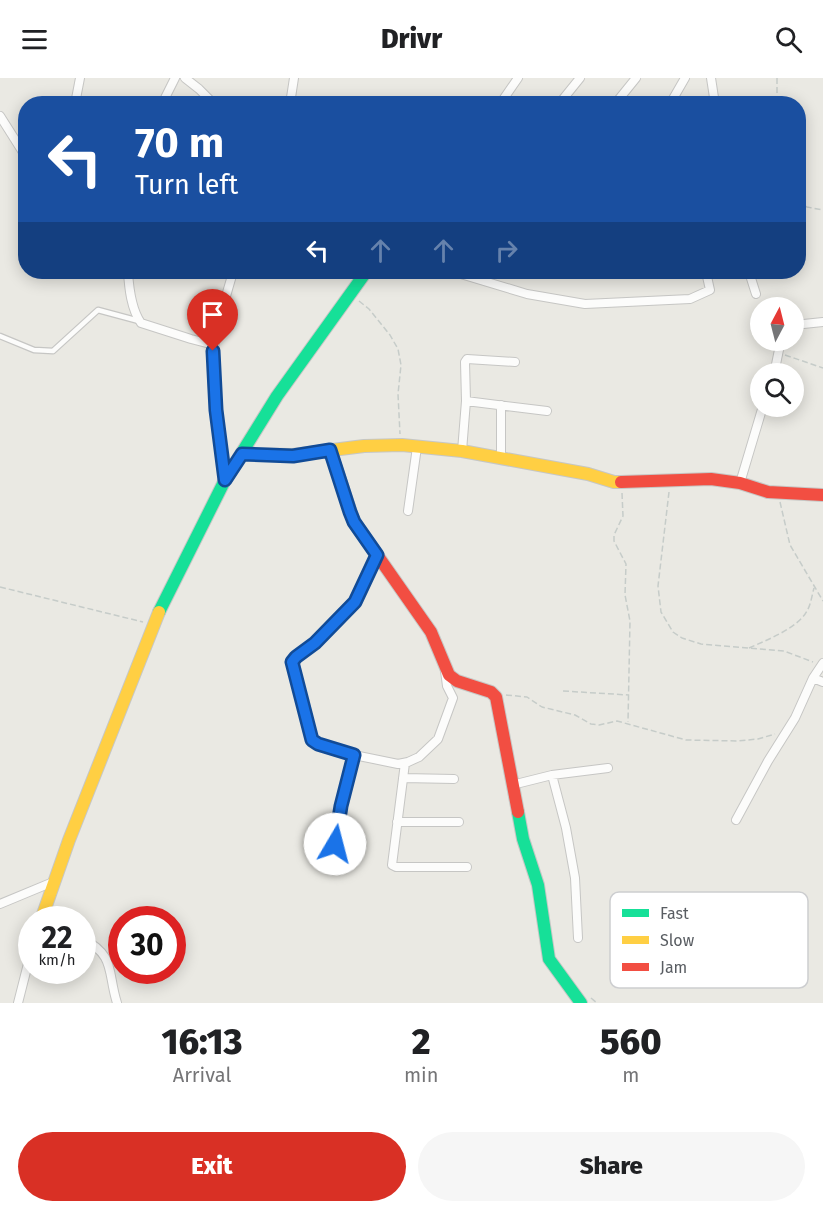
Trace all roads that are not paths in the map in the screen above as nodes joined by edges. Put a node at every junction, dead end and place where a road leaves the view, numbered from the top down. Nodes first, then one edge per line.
1 (80, 78) edge
2 (175, 78) edge
3 (185, 78) edge
4 (294, 78) edge
5 (518, 78) edge
6 (580, 78) edge
7 (636, 78) edge
8 (685, 78) edge
9 (711, 78) edge
10 (77, 96) edge
11 (166, 96) edge
12 (206, 96) edge
13 (291, 96) edge
14 (506, 96) edge
15 (565, 96) edge
16 (621, 96) edge
17 (675, 96) edge
18 (714, 96) edge
19 (0, 116) edge
20 (18, 144) edge
21 (129, 279) edge
22 (231, 279) edge
23 (360, 279) edge
24 (477, 279) edge
25 (708, 279) edge
26 (751, 279) edge
27 (756, 294) dead end
28 (139, 321) junction
29 (823, 322) edge
30 (804, 324) edge
31 (0, 336) edge
32 (214, 345) junction
33 (514, 362) dead end
34 (466, 401) junction
35 (501, 405) junction
36 (547, 411) dead end
37 (760, 417) edge
38 (417, 447) junction
39 (330, 450) junction
40 (462, 451) junction
41 (242, 454) junction
42 (501, 457) junction
43 (225, 480) junction
44 (740, 483) junction
45 (823, 495) edge
46 (408, 511) dead end
47 (377, 555) junction
48 (822, 664) edge
49 (444, 667) junction
50 (813, 678) junction
51 (823, 682) edge
52 (354, 755) junction
53 (405, 763) junction
54 (608, 768) dead end
55 (552, 775) junction
56 (403, 778) junction
57 (454, 780) dead end
58 (512, 785) junction
59 (736, 820) dead end
60 (397, 822) junction
61 (459, 822) dead end
62 (333, 862) dead end
63 (467, 867) dead end
64 (53, 882) junction
65 (0, 904) edge
66 (48, 906) edge
67 (578, 939) dead end
68 (96, 945) edge
69 (23, 984) edge
70 (18, 1003) edge
71 (117, 1003) edge
72 (581, 1003) edge

1 - 10 street
2 - 11 street
3 - 12 street
4 - 13 street
5 - 14 street
6 - 15 street
7 - 16 street
8 - 17 street
9 - 18 street
19 - 20 street
21 - 28 street
22 - 32 street
23 - 41 street
24 - 25 street
26 - 27 street
28 - 31 lane
28 - 32 street
29 - 30 street
32 - 43 street
33 - 34 street
34 - 35 street
34 - 40 street
35 - 36 street
35 - 42 street
37 - 44 street
38 - 39 street
38 - 40 street
38 - 46 street
39 - 41 street
39 - 47 street
40 - 42 street
41 - 43 street
42 - 44 street
43 - 64 street
44 - 45 street
47 - 49 street
47 - 52 street
48 - 50 street
49 - 53 street
49 - 58 street
50 - 51 street
50 - 59 street
52 - 53 street
52 - 62 street
53 - 56 street
54 - 55 street
55 - 58 street
55 - 67 street
56 - 57 street
56 - 60 street
58 - 72 street
60 - 61 street
60 - 63 street
64 - 65 street
64 - 66 street
68 - 71 street
69 - 70 street

